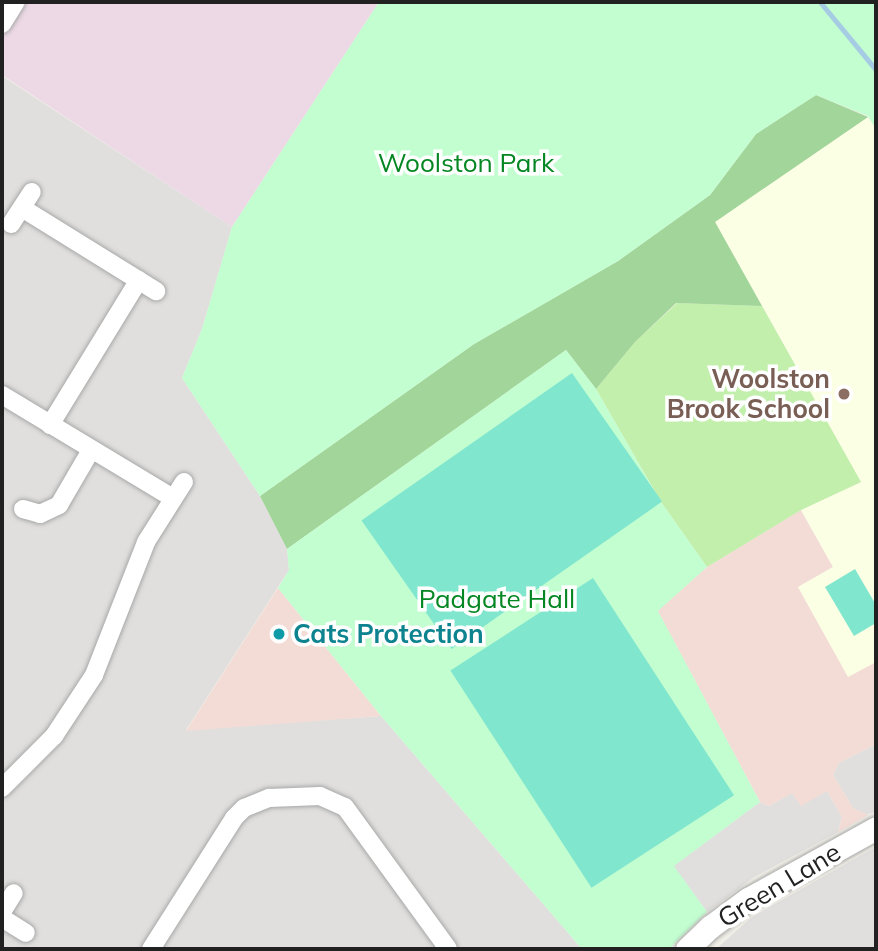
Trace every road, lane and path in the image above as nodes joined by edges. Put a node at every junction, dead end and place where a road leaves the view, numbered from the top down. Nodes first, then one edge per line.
1 (16, 2) edge
2 (2, 24) edge
3 (32, 192) dead end
4 (22, 208) junction
5 (11, 224) dead end
6 (139, 280) junction
7 (156, 291) dead end
8 (2, 396) edge
9 (50, 425) junction
10 (91, 450) junction
11 (184, 482) dead end
12 (173, 498) junction
13 (23, 509) dead end
14 (2, 786) edge
15 (876, 828) edge
16 (14, 893) dead end
17 (2, 912) edge
18 (2, 918) edge
19 (26, 933) dead end
20 (442, 943) edge
21 (151, 949) edge
22 (423, 949) edge
23 (687, 949) edge

1 - 2 street
3 - 4 street
4 - 5 street
4 - 6 street
6 - 7 street
6 - 9 street
8 - 9 street
9 - 10 street
10 - 12 street
10 - 13 street
11 - 12 street
12 - 14 street
15 - 23 street, Green Lane
16 - 17 street
18 - 19 street
20 - 21 street
20 - 22 street

